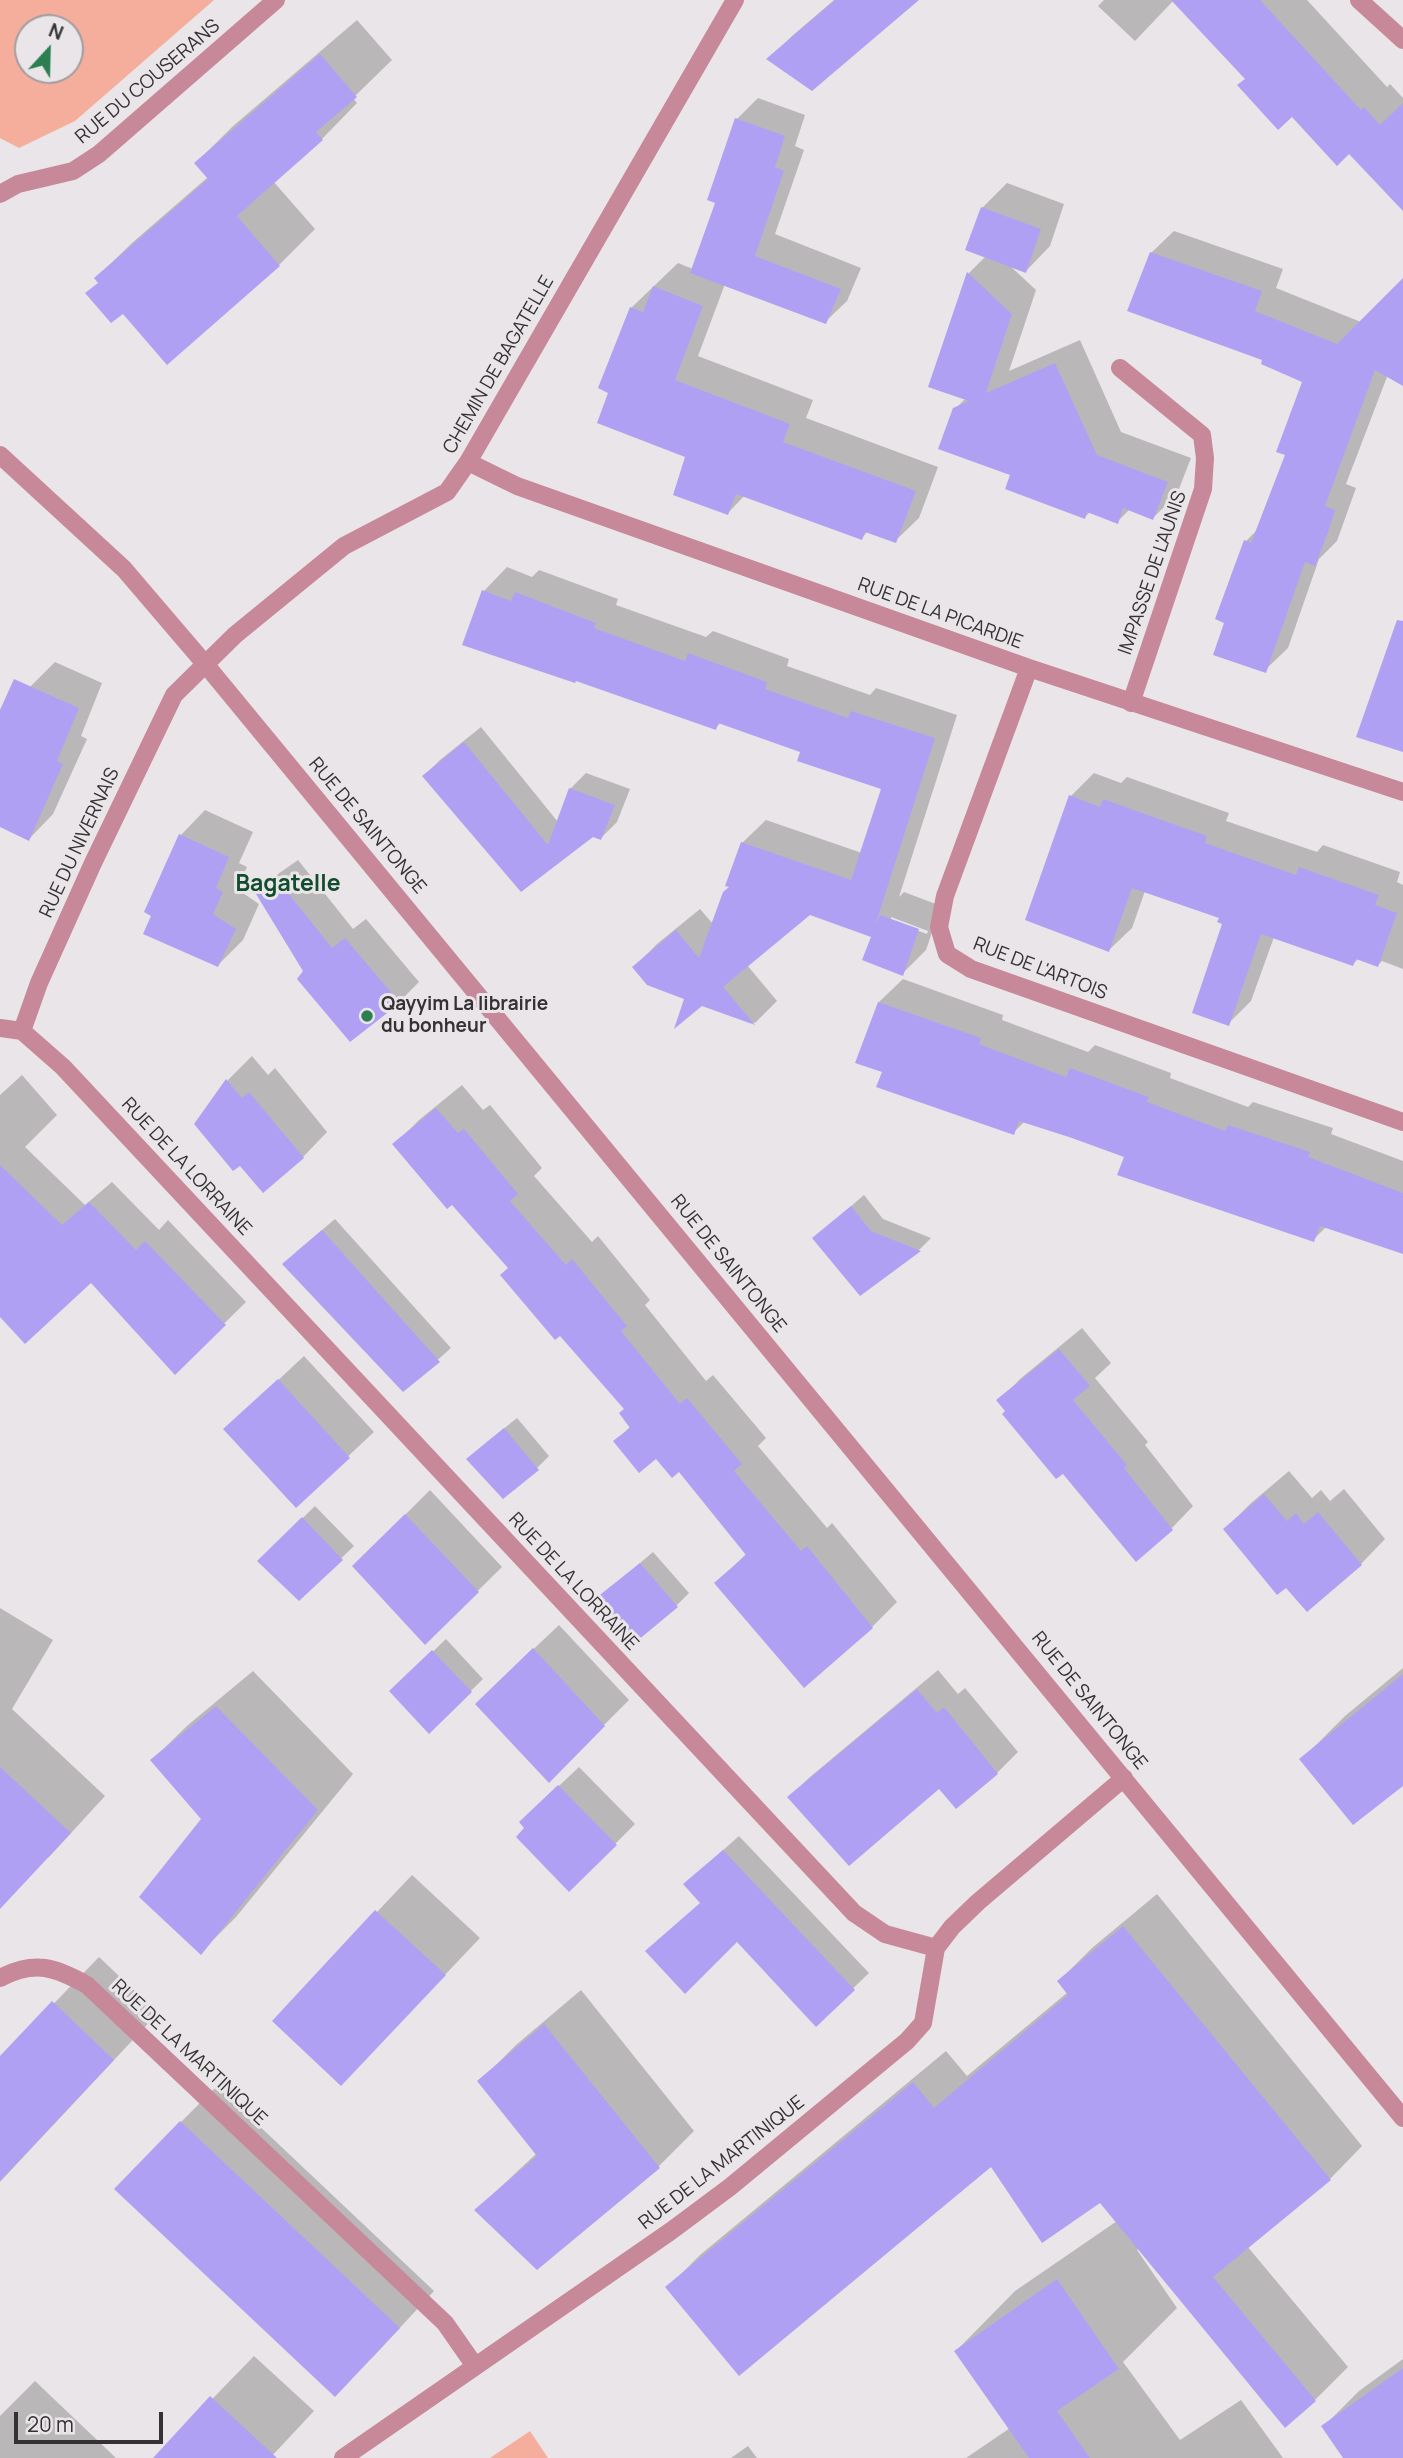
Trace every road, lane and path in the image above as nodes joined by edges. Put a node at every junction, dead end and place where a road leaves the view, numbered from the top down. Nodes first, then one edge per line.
1 (276, 0) edge
2 (734, 0) edge
3 (1359, 0) edge
4 (1403, 40) edge
5 (0, 194) edge
6 (1120, 368) dead end
7 (0, 455) edge
8 (468, 462) junction
9 (206, 665) junction
10 (1029, 668) junction
11 (1131, 704) junction
12 (1403, 792) edge
13 (0, 1028) edge
14 (22, 1031) junction
15 (1403, 1122) edge
16 (1124, 1778) junction
17 (936, 1948) junction
18 (0, 1978) edge
19 (1403, 2118) edge
20 (475, 2366) junction
21 (343, 2458) edge

1 - 5 street, RUE DU COUSERANS
2 - 8 street, CHEMIN DE BAGATELLE
3 - 4 street
6 - 11 street, IMPASSE DE L'AUNIS
7 - 9 street, RUE DE SAINTONGE
8 - 9 street, CHEMIN DE BAGATELLE
8 - 10 street, RUE DE LA PICARDIE
9 - 14 street, RUE DU NIVERNAIS
9 - 16 street, RUE DE SAINTONGE
10 - 11 street, RUE DE LA PICARDIE
10 - 15 street, RUE DE L'ARTOIS
11 - 12 street, RUE DE LA PICARDIE
13 - 14 street
14 - 17 street, RUE DE LA LORRAINE
16 - 17 street
16 - 19 street, RUE DE SAINTONGE
17 - 20 street, RUE DE LA MARTINIQUE
18 - 20 street, RUE DE LA MARTINIQUE
20 - 21 street, RUE DE LA MARTINIQUE

